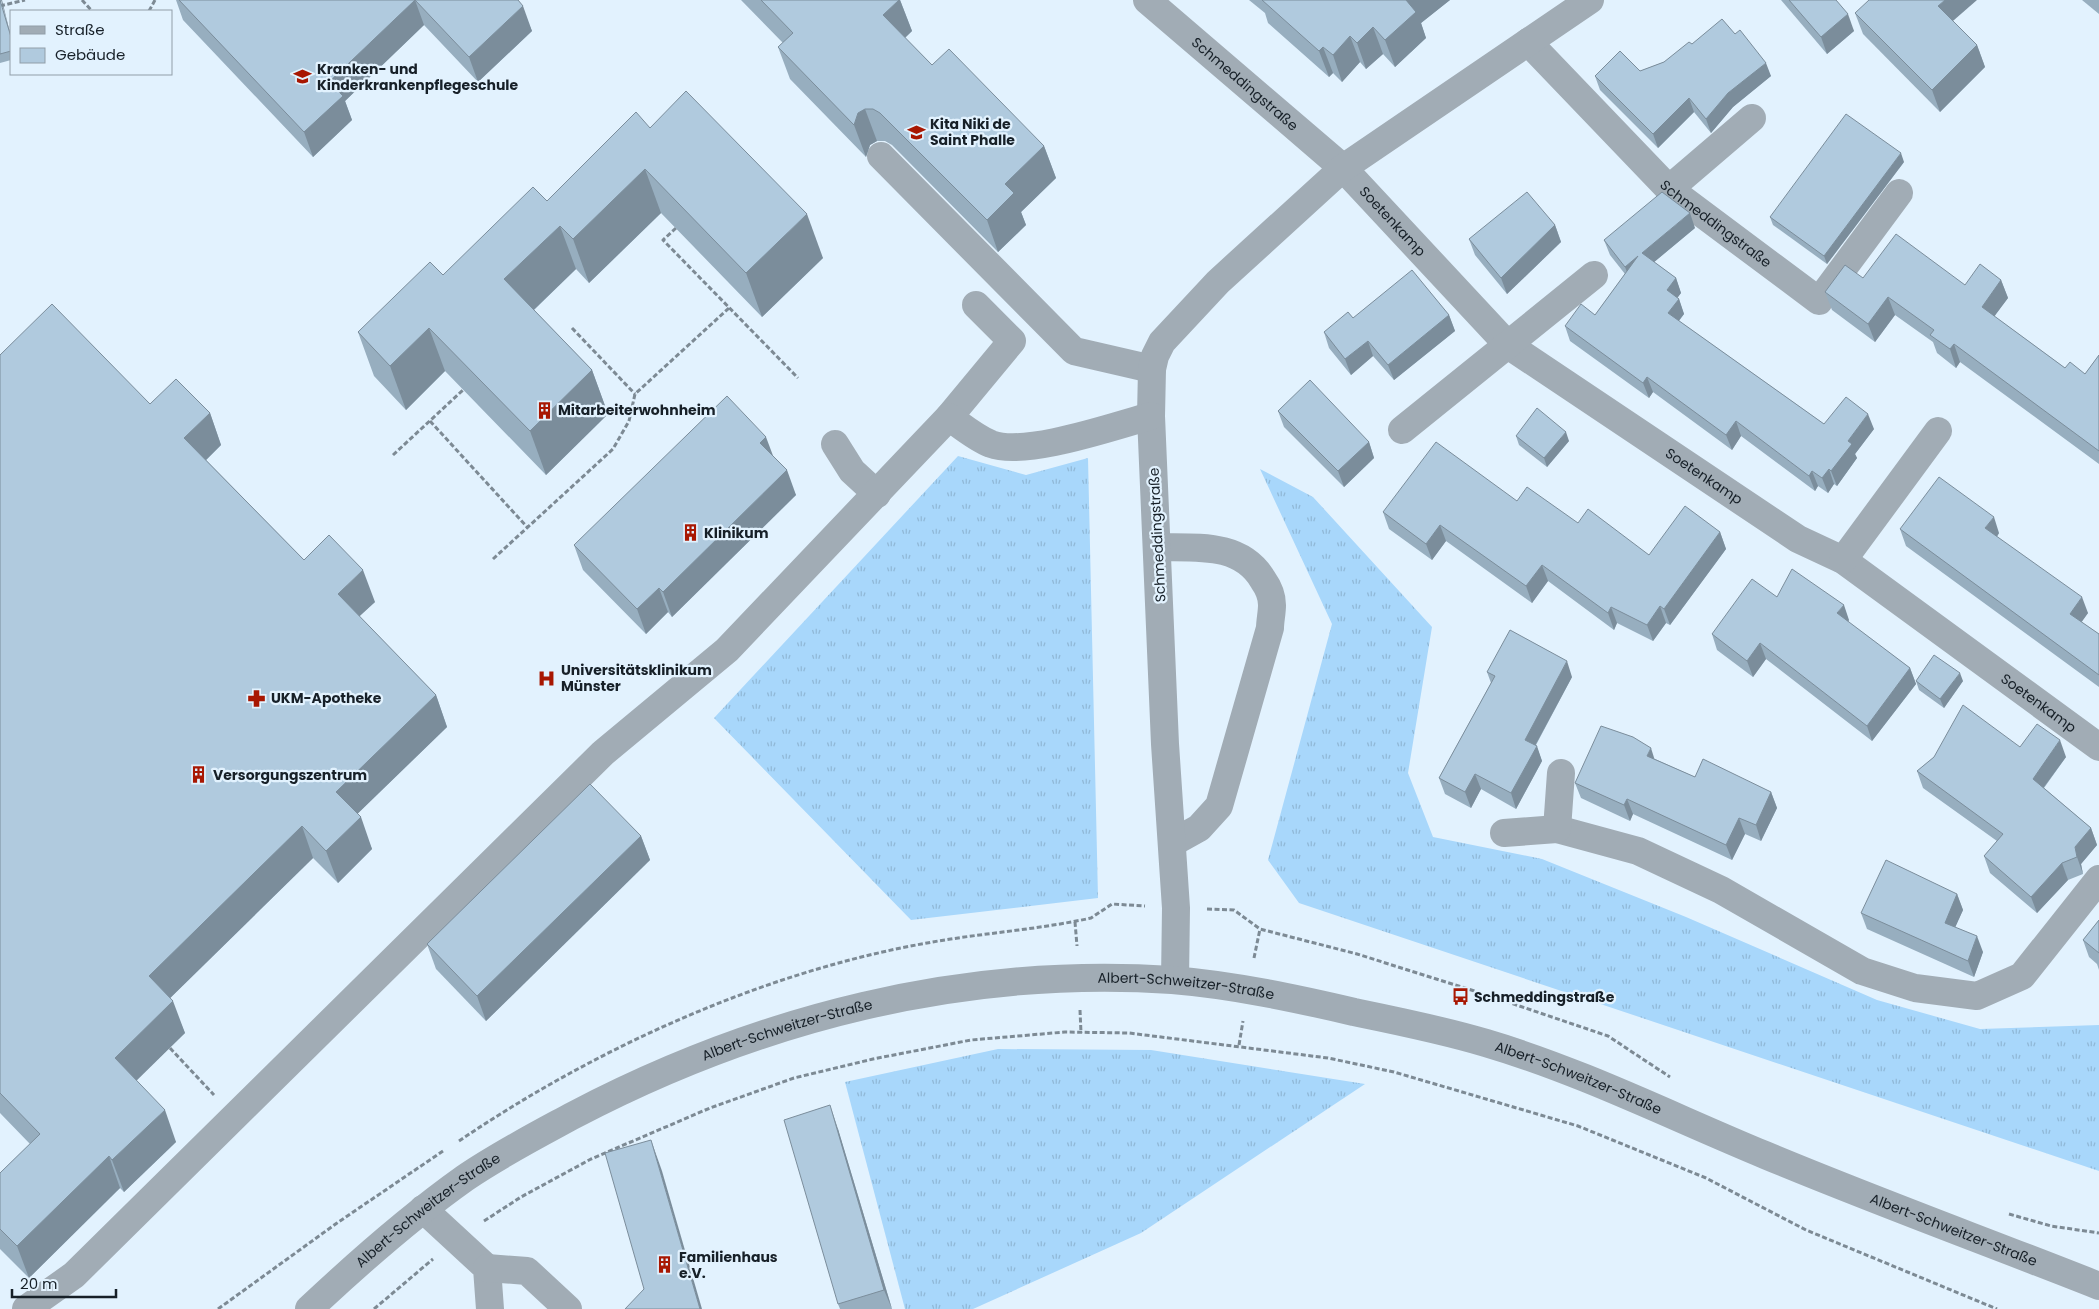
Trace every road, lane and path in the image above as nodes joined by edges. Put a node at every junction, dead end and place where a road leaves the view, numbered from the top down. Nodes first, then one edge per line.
1 (25, 0) edge
2 (82, 0) edge
3 (1147, 0) edge
4 (1590, 0) edge
5 (0, 6) edge
6 (91, 10) edge
7 (1528, 42) junction
8 (1752, 118) dead end
9 (881, 156) dead end
10 (1342, 168) junction
11 (1668, 189) junction
12 (1899, 192) dead end
13 (676, 228) edge
14 (1594, 275) dead end
15 (976, 305) dead end
16 (729, 308) junction
17 (572, 328) dead end
18 (1508, 345) junction
19 (1152, 369) junction
20 (798, 378) dead end
21 (463, 390) edge
22 (635, 394) junction
23 (1151, 416) junction
24 (949, 418) junction
25 (430, 421) junction
26 (1402, 430) dead end
27 (1938, 431) dead end
28 (835, 444) dead end
29 (393, 455) dead end
30 (876, 494) junction
31 (528, 528) junction
32 (1158, 547) junction
33 (493, 559) dead end
34 (1843, 560) junction
35 (2099, 747) edge
36 (1561, 773) dead end
37 (1557, 829) junction
38 (1504, 833) dead end
39 (1172, 843) junction
40 (2099, 879) edge
41 (1176, 908) junction
42 (1260, 929) dead end
43 (1175, 980) junction
44 (170, 1048) dead end
45 (234, 1117) junction
46 (423, 1209) junction
47 (456, 1240) junction
48 (488, 1268) junction
49 (2099, 1286) edge
50 (26, 1309) edge
51 (309, 1309) edge
52 (374, 1309) edge
53 (490, 1309) edge
54 (568, 1309) edge
55 (1997, 1309) edge

1 - 5 path
2 - 6 path
3 - 10 street, Schmeddingstraße
4 - 7 street, Schmeddingstraße
7 - 10 street, Schmeddingstraße
7 - 11 street, Schmeddingstraße
8 - 11 street
9 - 19 street
10 - 18 street, Soetenkamp
10 - 19 street, Schmeddingstraße
11 - 12 street, Schmeddingstraße
13 - 16 path
14 - 18 street
15 - 24 street
16 - 20 path
16 - 22 path
17 - 22 path
18 - 26 street
18 - 34 street, Soetenkamp
19 - 23 street, Schmeddingstraße
21 - 25 path
22 - 31 path
23 - 24 street
23 - 32 street, Schmeddingstraße
24 - 30 street
25 - 29 path
25 - 31 path
27 - 34 street
28 - 30 street
30 - 45 street
31 - 33 path
32 - 39 street, Schmeddingstraße
32 - 39 street
34 - 35 street, Soetenkamp
36 - 37 street
37 - 38 street
37 - 40 street
39 - 41 street, Schmeddingstraße
41 - 42 path
41 - 43 street, Schmeddingstraße
43 - 46 street, Albert-Schweitzer-Straße
43 - 49 street, Albert-Schweitzer-Straße
44 - 45 path
45 - 50 street
46 - 47 street
46 - 51 street, Albert-Schweitzer-Straße
47 - 48 street
47 - 52 path
47 - 55 path
48 - 53 street
48 - 54 street

